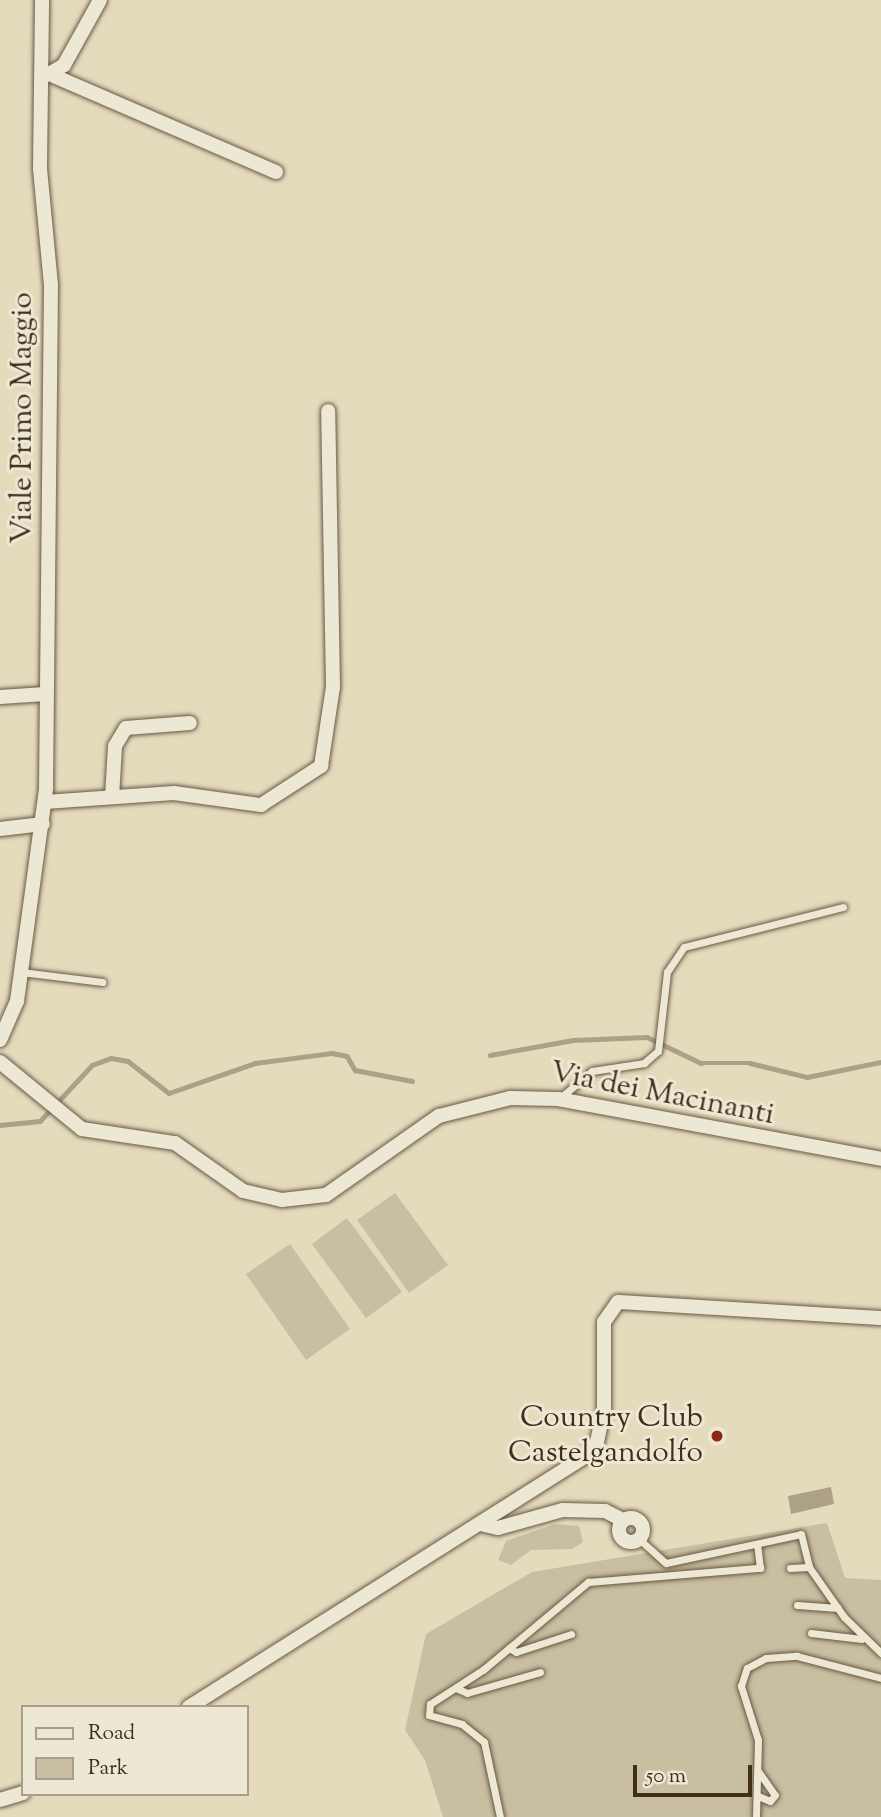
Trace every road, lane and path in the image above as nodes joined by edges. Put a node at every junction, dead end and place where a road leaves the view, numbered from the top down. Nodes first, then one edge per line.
1 (41, 0) edge
2 (100, 0) edge
3 (48, 75) junction
4 (276, 172) dead end
5 (328, 411) dead end
6 (46, 694) junction
7 (0, 697) edge
8 (190, 723) dead end
9 (112, 797) junction
10 (45, 802) junction
11 (43, 824) junction
12 (0, 829) edge
13 (843, 907) dead end
14 (21, 972) junction
15 (102, 982) dead end
16 (0, 1040) edge
17 (0, 1062) edge
18 (558, 1099) junction
19 (881, 1159) edge
20 (881, 1318) edge
21 (480, 1524) junction
22 (639, 1539) joint
23 (757, 1544) junction
24 (809, 1567) junction
25 (790, 1568) dead end
26 (797, 1605) dead end
27 (838, 1608) junction
28 (811, 1633) dead end
29 (571, 1634) dead end
30 (862, 1639) junction
31 (509, 1648) junction
32 (881, 1653) edge
33 (540, 1672) dead end
34 (881, 1678) edge
35 (456, 1688) junction
36 (192, 1705) edge
37 (758, 1771) junction
38 (21, 1794) edge
39 (758, 1796) junction
40 (0, 1800) edge
41 (756, 1816) edge
42 (500, 1817) edge

1 - 3 street, Viale Primo Maggio
2 - 3 street
3 - 4 street
3 - 6 street, Viale Primo Maggio
5 - 9 street
6 - 7 street
6 - 10 street, Viale Primo Maggio
8 - 9 street
9 - 10 street
10 - 11 street, Viale Primo Maggio
11 - 12 street
11 - 14 street, Viale Primo Maggio
13 - 18 lane
14 - 15 lane
14 - 16 street, Viale Primo Maggio
17 - 18 street, Via dei Macinanti
18 - 19 street, Via dei Macinanti
20 - 21 street
21 - 22 street
21 - 36 street
22 - 23 lane
23 - 24 lane
23 - 31 lane
24 - 25 lane
24 - 27 lane
26 - 27 lane
27 - 30 lane
28 - 30 lane
29 - 31 lane
30 - 32 lane
31 - 35 lane
33 - 35 lane
34 - 37 lane
35 - 42 lane
37 - 39 lane
37 - 39 lane
38 - 40 street
39 - 41 lane

